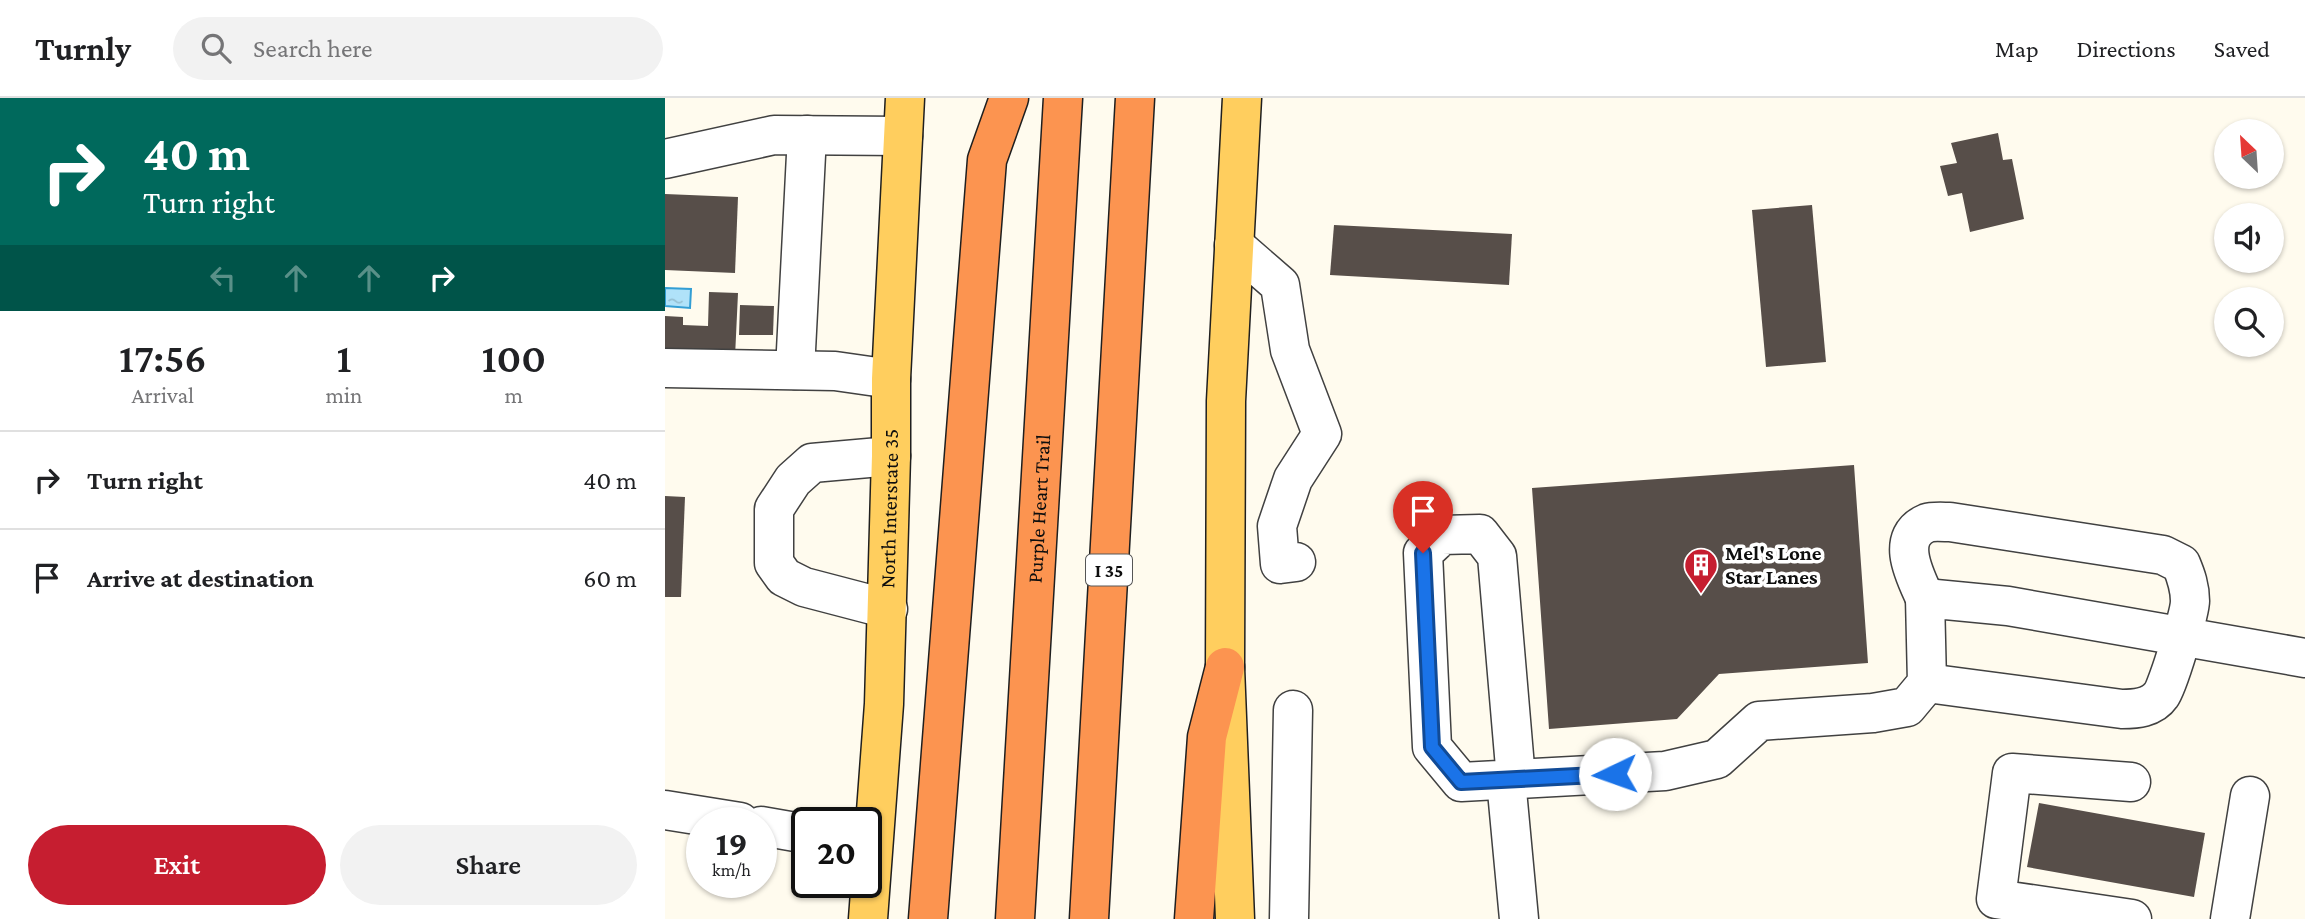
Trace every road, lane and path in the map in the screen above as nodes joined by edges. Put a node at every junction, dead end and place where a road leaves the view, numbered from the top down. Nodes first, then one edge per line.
1 (905, 98) edge
2 (1009, 98) edge
3 (1063, 98) edge
4 (1135, 98) edge
5 (1242, 98) edge
6 (807, 135) junction
7 (903, 136) junction
8 (665, 159) edge
9 (1234, 245) junction
10 (665, 368) edge
11 (795, 370) junction
12 (891, 379) junction
13 (891, 456) junction
14 (1296, 562) dead end
15 (1925, 598) junction
16 (888, 609) junction
17 (2181, 636) junction
18 (2305, 658) edge
19 (1225, 667) junction
20 (1927, 683) junction
21 (1293, 710) dead end
22 (1511, 780) junction
23 (2131, 782) dead end
24 (2250, 796) dead end
25 (873, 807) edge
26 (665, 810) edge
27 (686, 813) edge
28 (868, 898) edge
29 (867, 919) edge
30 (928, 919) edge
31 (1015, 919) edge
32 (1089, 919) edge
33 (1194, 919) edge
34 (1235, 919) edge
35 (1289, 919) edge
36 (1519, 919) edge
37 (2132, 919) edge
38 (2230, 919) edge

1 - 7 main road, North Interstate 35
2 - 30 highway
3 - 31 highway, Purple Heart Trail
4 - 32 highway, I 35
5 - 9 main road
6 - 7 street
6 - 8 street
6 - 11 street
7 - 12 main road, North Interstate 35
9 - 14 street
9 - 19 main road
10 - 11 street
11 - 12 street
12 - 13 main road, North Interstate 35
13 - 16 main road, North Interstate 35
13 - 16 street
15 - 17 street
15 - 17 street
15 - 20 street
16 - 25 main road, North Interstate 35
17 - 18 street
17 - 20 street
19 - 33 highway
19 - 34 main road
20 - 22 street
21 - 35 street
22 - 22 street
22 - 36 street
23 - 37 street
24 - 38 street
26 - 27 street
28 - 29 main road, North Interstate 35

